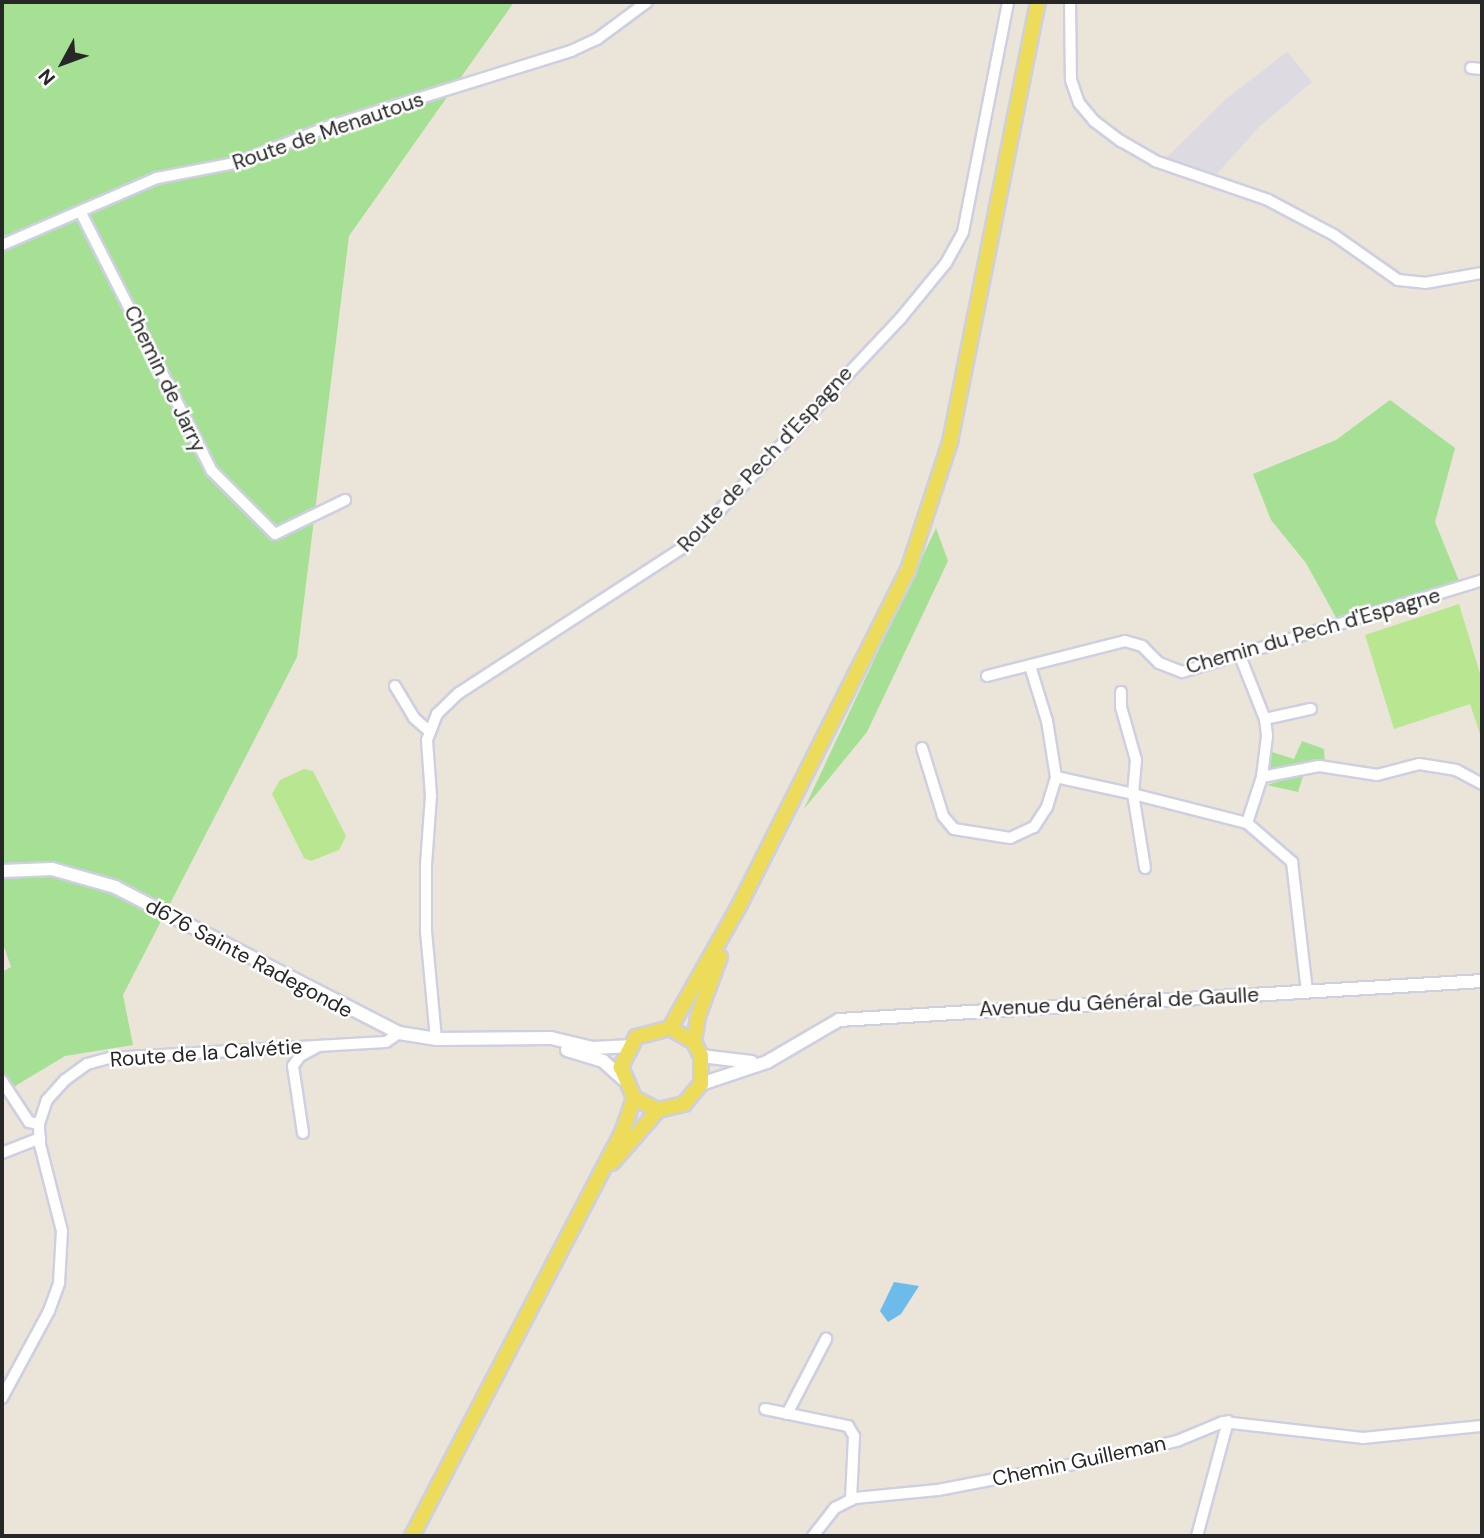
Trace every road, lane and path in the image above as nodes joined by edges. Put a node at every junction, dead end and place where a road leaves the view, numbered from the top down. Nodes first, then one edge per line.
1 (647, 2) edge
2 (1008, 2) edge
3 (1070, 2) edge
4 (1037, 3) edge
5 (81, 213) junction
6 (2, 245) edge
7 (1482, 273) edge
8 (345, 500) dead end
9 (1482, 580) edge
10 (1240, 656) junction
11 (1030, 666) junction
12 (987, 676) dead end
13 (395, 685) dead end
14 (1121, 692) dead end
15 (1311, 709) dead end
16 (1265, 719) junction
17 (430, 732) junction
18 (922, 748) dead end
19 (1056, 777) junction
20 (1262, 777) junction
21 (1482, 785) edge
22 (1133, 794) junction
23 (1156, 801) junction
24 (1138, 818) junction
25 (1247, 823) junction
26 (1145, 868) dead end
27 (2, 871) edge
28 (738, 908) junction
29 (1482, 981) edge
30 (1307, 992) junction
31 (670, 1028) junction
32 (399, 1033) junction
33 (519, 1038) junction
34 (436, 1039) junction
35 (694, 1042) junction
36 (320, 1046) junction
37 (628, 1046) junction
38 (701, 1056) junction
39 (767, 1062) junction
40 (623, 1079) junction
41 (2, 1081) edge
42 (701, 1084) junction
43 (634, 1098) junction
44 (659, 1110) junction
45 (39, 1124) junction
46 (303, 1133) dead end
47 (40, 1138) junction
48 (2, 1153) edge
49 (594, 1186) junction
50 (826, 1339) dead end
51 (2, 1398) edge
52 (765, 1409) dead end
53 (787, 1414) junction
54 (1228, 1421) junction
55 (1482, 1426) edge
56 (851, 1500) junction
57 (412, 1536) edge
58 (813, 1536) edge
59 (1197, 1536) edge

1 - 5 street, Route de Menautous
2 - 17 street, Route de Pech d'Espagne
3 - 7 street
4 - 28 main road
5 - 6 street, Route de Menautous
5 - 8 street, Chemin de Jarry
9 - 10 street, Chemin du Pech d'Espagne
10 - 11 street, Chemin du Pech d'Espagne
10 - 16 street
11 - 12 street, Chemin du Pech d'Espagne
11 - 19 street
13 - 17 street
14 - 22 street
15 - 16 street
16 - 20 street
17 - 34 street
18 - 19 street
19 - 22 street
20 - 21 street
20 - 25 street
22 - 23 street
22 - 24 street
23 - 24 street
23 - 25 street
24 - 26 street
25 - 30 street
27 - 32 main road, d676 Sainte Radegonde
28 - 31 main road
28 - 35 main road
29 - 30 main road, Avenue du Général de Gaulle
30 - 39 main road, Avenue du Général de Gaulle
31 - 35 main road
31 - 37 main road
32 - 34 main road, d676 Sainte Radegonde
32 - 36 street, Route de la Calvétie
33 - 34 main road, d676 Sainte Radegonde
33 - 37 main road
33 - 40 main road
35 - 38 main road
36 - 45 street, Route de la Calvétie
36 - 46 street
37 - 40 main road
38 - 39 main road
38 - 42 main road
39 - 42 main road, Avenue du Général de Gaulle
40 - 43 main road
41 - 45 street
42 - 44 main road
43 - 44 main road
43 - 49 main road
44 - 49 main road
45 - 47 street
47 - 48 street
47 - 51 street
49 - 57 main road
50 - 53 street
52 - 53 street
53 - 56 street
54 - 55 street, Chemin Guilleman
54 - 56 street, Chemin Guilleman
54 - 59 street
56 - 58 street, Chemin Guilleman

